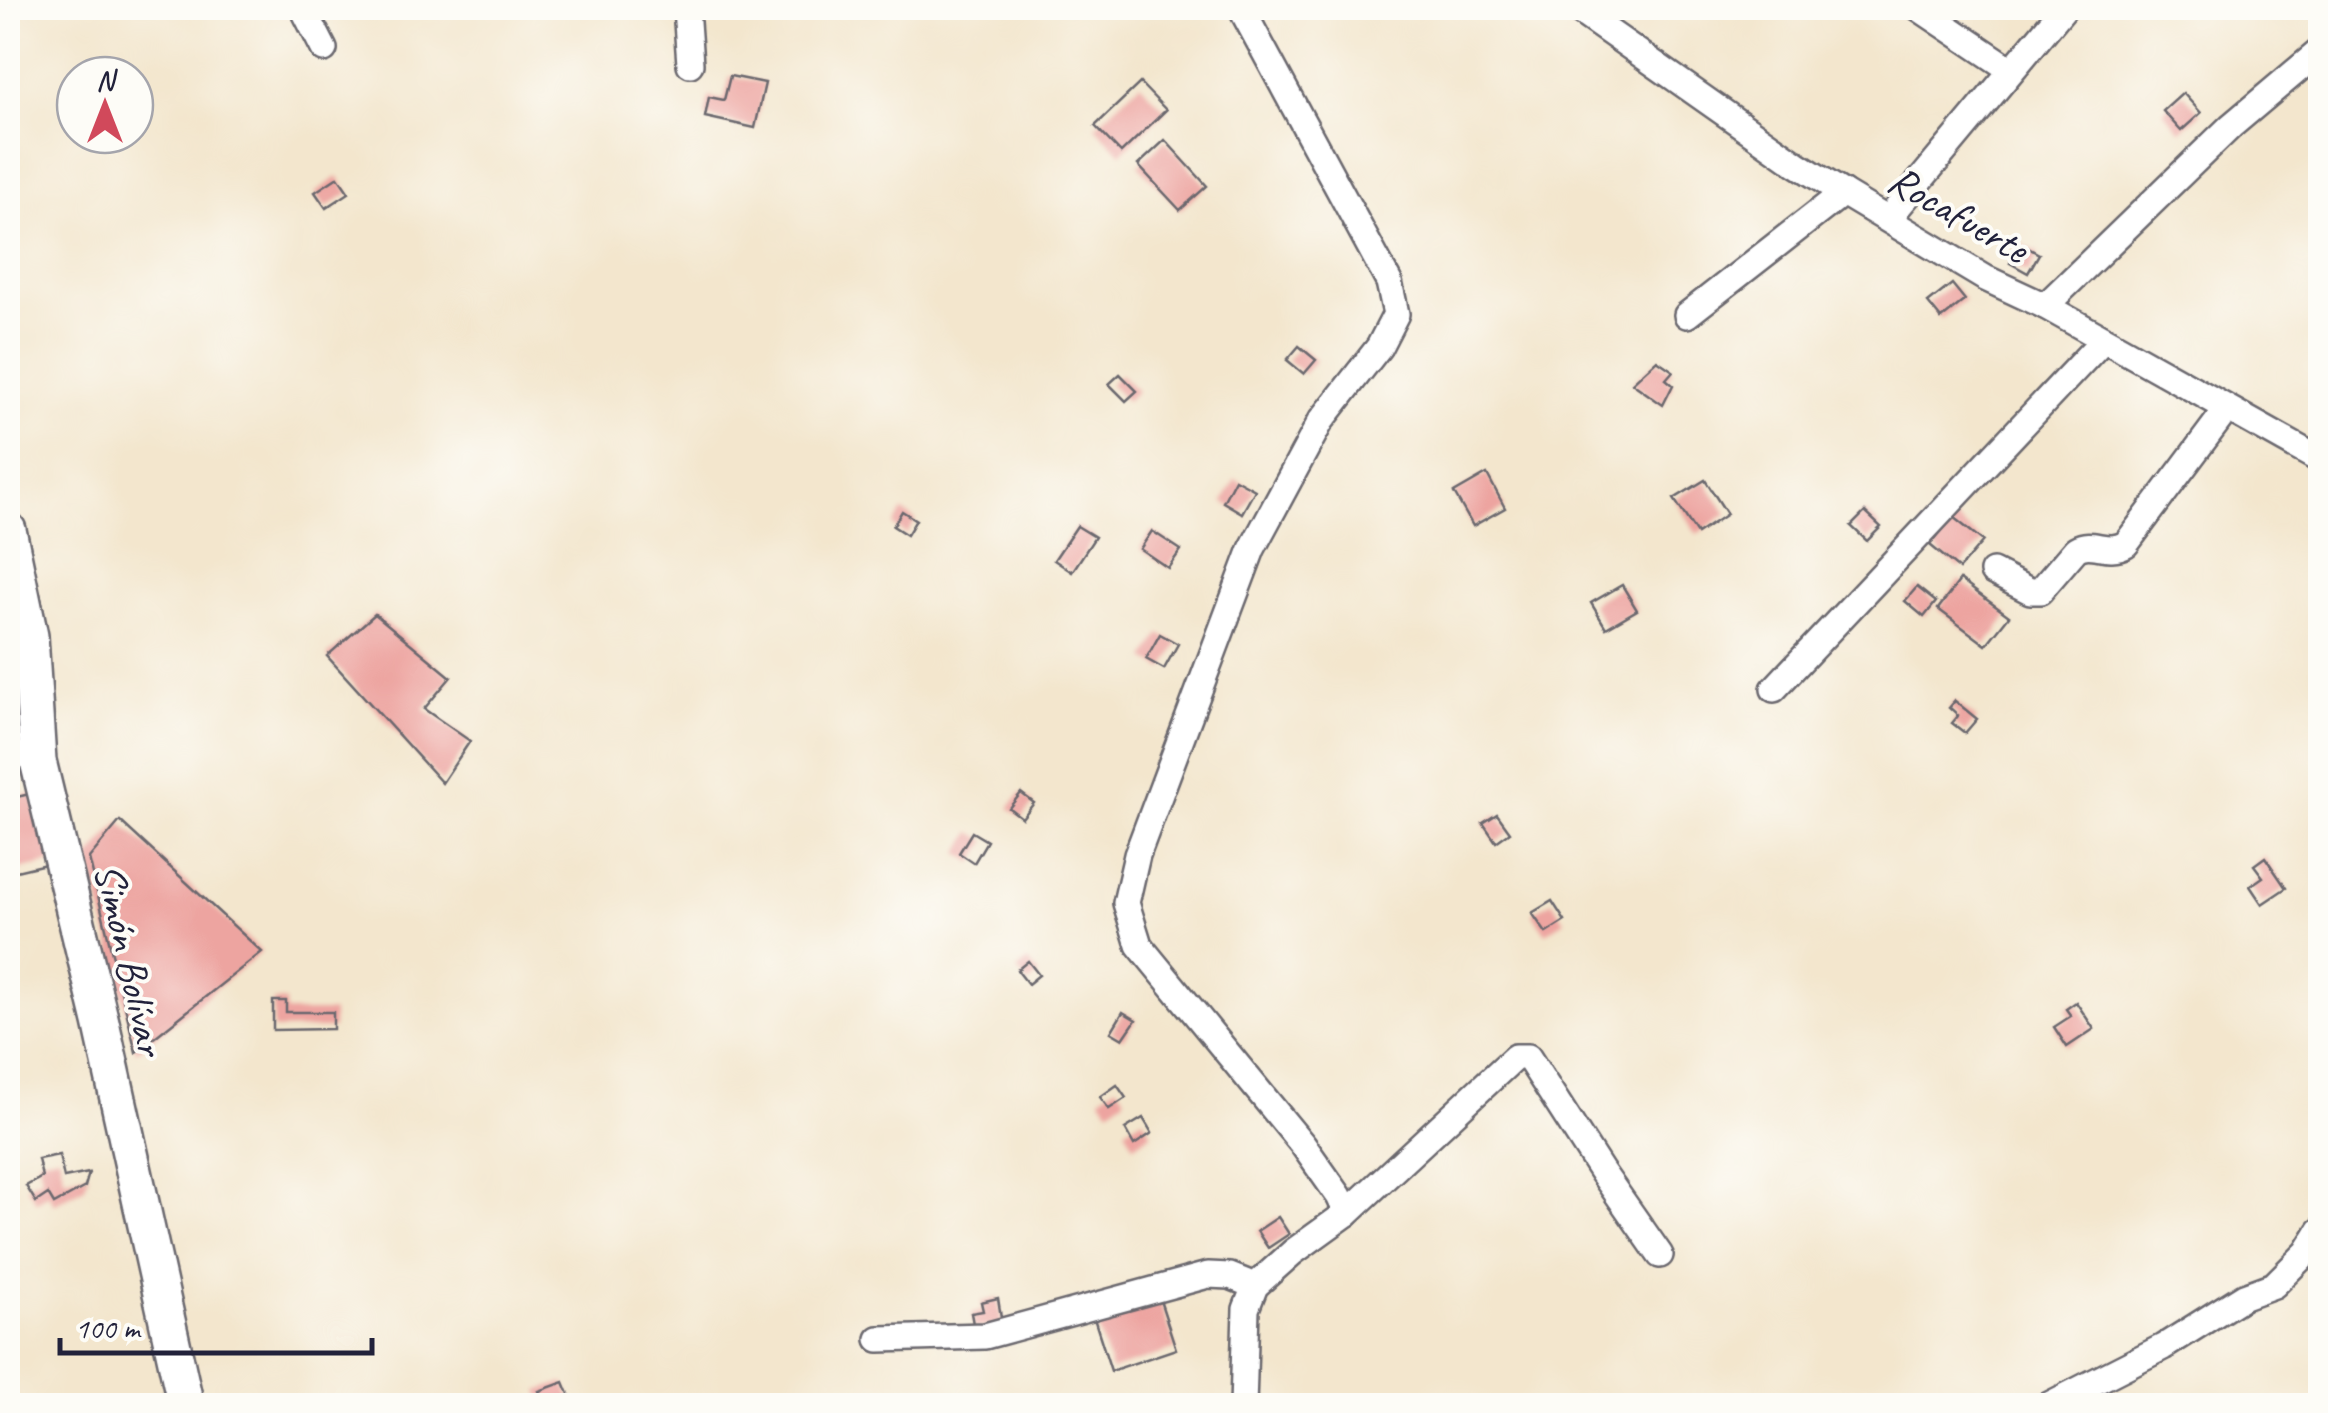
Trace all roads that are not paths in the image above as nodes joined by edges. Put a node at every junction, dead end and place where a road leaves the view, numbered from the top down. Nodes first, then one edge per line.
1 (303, 8) edge
2 (686, 8) edge
3 (1241, 8) edge
4 (1575, 8) edge
5 (1919, 8) edge
6 (2064, 8) edge
7 (324, 49) dead end
8 (2320, 51) edge
9 (690, 64) dead end
10 (2010, 69) junction
11 (1843, 193) junction
12 (1888, 220) junction
13 (2045, 306) junction
14 (1686, 315) dead end
15 (2103, 340) junction
16 (2227, 409) junction
17 (2320, 460) edge
18 (8, 530) edge
19 (1993, 572) dead end
20 (1774, 689) dead end
21 (1347, 1213) junction
22 (2320, 1231) edge
23 (1660, 1255) dead end
24 (1255, 1286) junction
25 (878, 1339) dead end
26 (186, 1406) edge
27 (1244, 1406) edge
28 (2046, 1406) edge

1 - 7 street
2 - 9 street
3 - 21 street
4 - 11 street, Rocafuerte
5 - 10 street
6 - 10 street
8 - 13 street
10 - 12 street
11 - 12 street, Rocafuerte
11 - 14 street
12 - 13 street, Rocafuerte
13 - 15 street, Rocafuerte
15 - 16 street, Rocafuerte
15 - 20 street
16 - 17 street, Rocafuerte
16 - 19 street
18 - 26 street, Simón Bolívar
21 - 23 street
21 - 24 street
22 - 28 street
24 - 25 street
24 - 27 street

